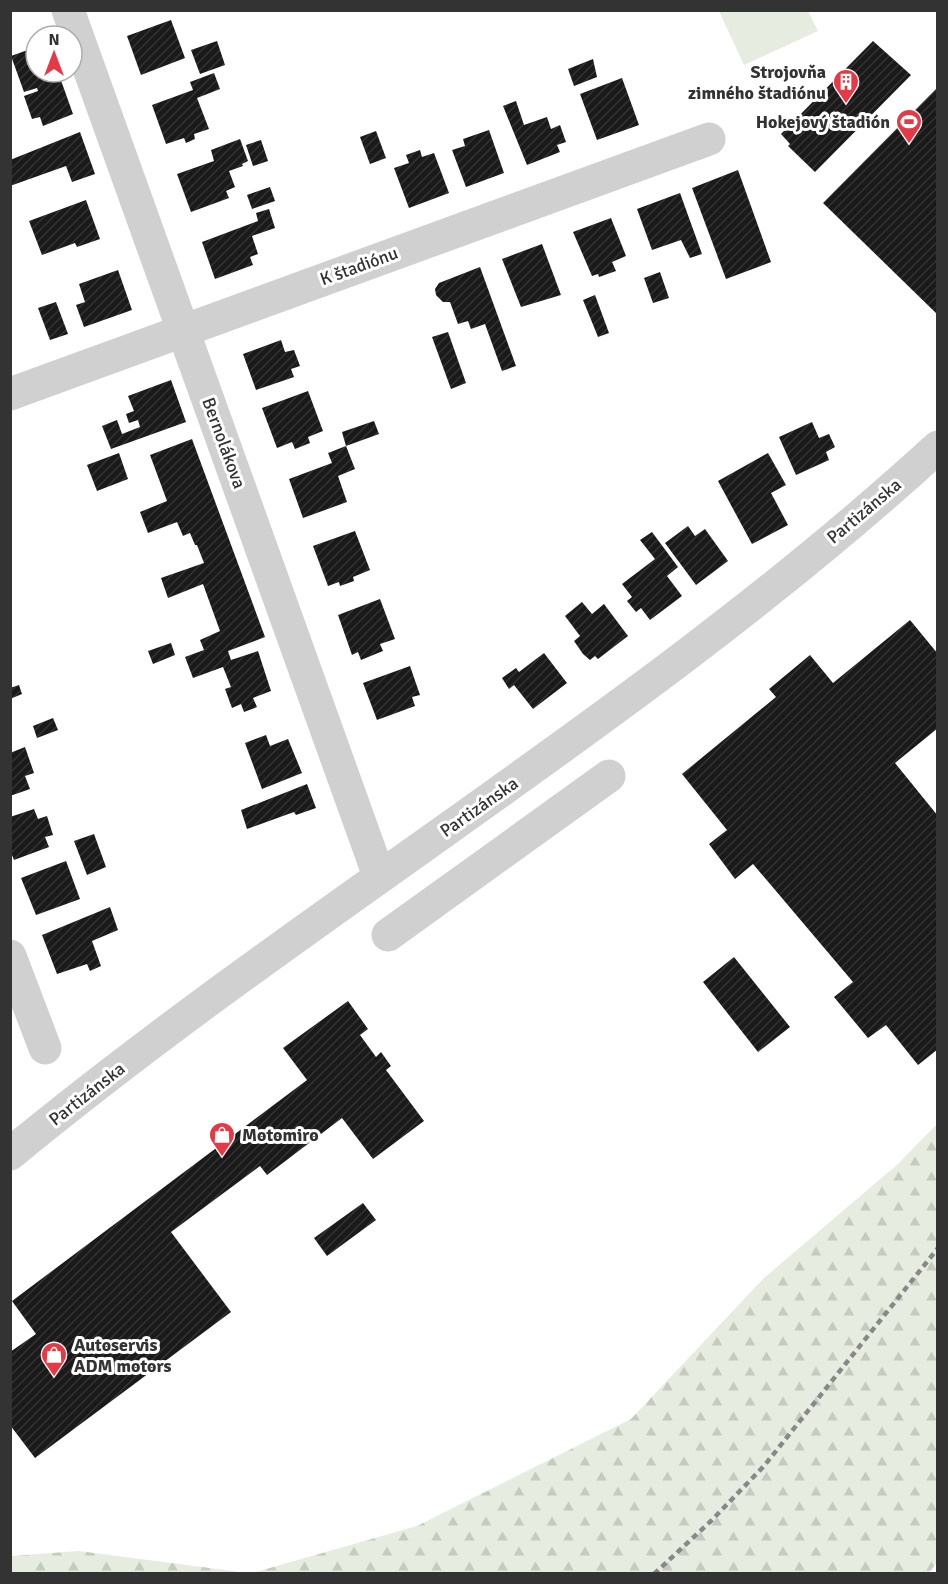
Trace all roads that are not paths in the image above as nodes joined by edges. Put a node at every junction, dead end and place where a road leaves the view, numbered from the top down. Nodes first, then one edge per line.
1 (68, 10) edge
2 (709, 140) dead end
3 (183, 329) junction
4 (10, 394) edge
5 (938, 447) edge
6 (609, 776) dead end
7 (379, 876) junction
8 (388, 935) dead end
9 (10, 956) edge
10 (45, 1048) dead end
11 (10, 1155) edge

1 - 3 street, Bernolákova
2 - 3 street, K štadiónu
3 - 4 street, K štadiónu
3 - 7 street, Bernolákova
5 - 7 street, Partizánska
6 - 8 street
7 - 11 street, Partizánska
9 - 10 street

